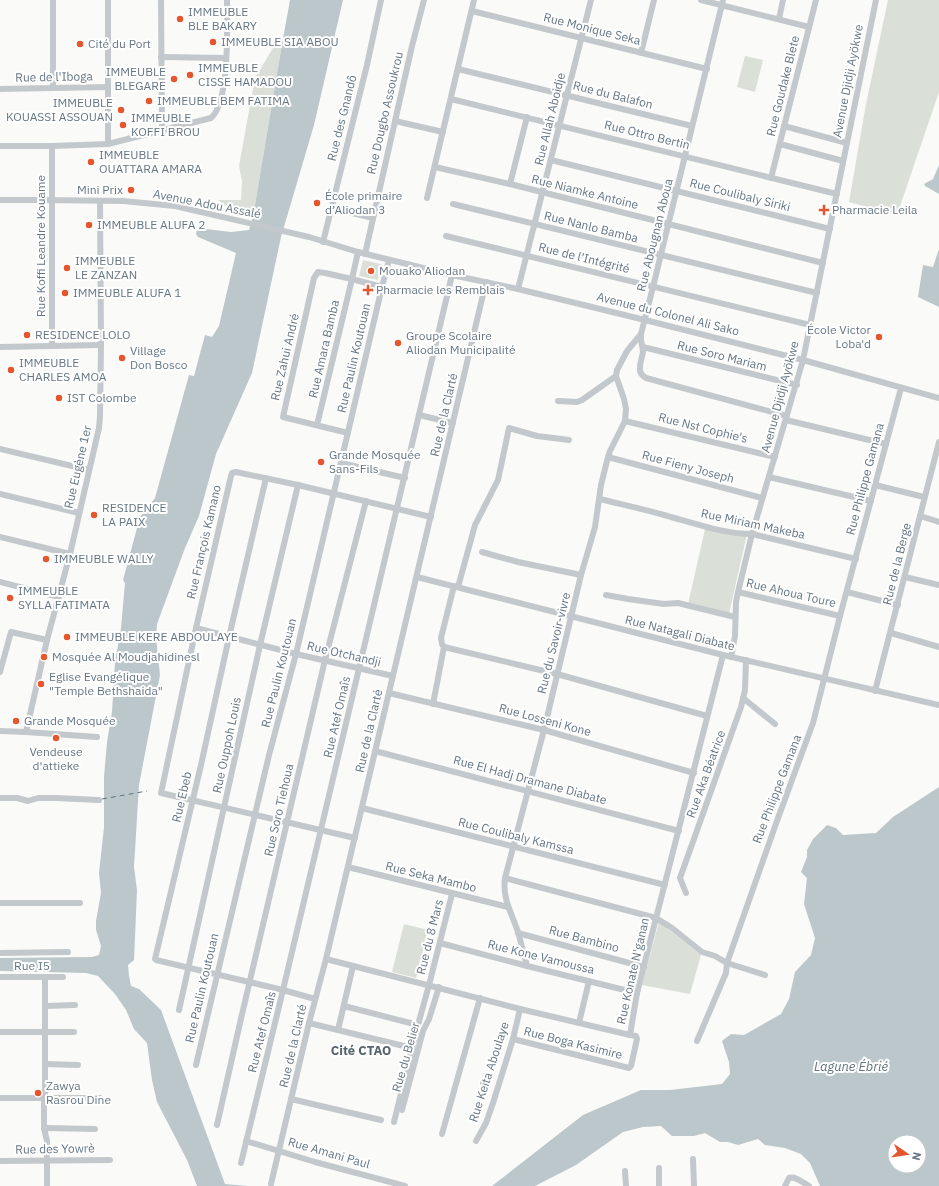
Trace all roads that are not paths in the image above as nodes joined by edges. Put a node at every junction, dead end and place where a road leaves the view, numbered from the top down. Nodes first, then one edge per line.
1 (53, 0) edge
2 (108, 0) edge
3 (161, 0) edge
4 (227, 0) edge
5 (381, 0) edge
6 (424, 0) edge
7 (474, 0) edge
8 (590, 0) edge
9 (654, 0) edge
10 (701, 0) edge
11 (783, 0) edge
12 (816, 0) edge
13 (876, 0) edge
14 (723, 3) edge
15 (472, 11) junction
16 (779, 19) junction
17 (809, 27) junction
18 (581, 38) junction
19 (641, 53) junction
20 (161, 57) junction
21 (226, 58) junction
22 (458, 69) junction
23 (707, 69) junction
24 (108, 87) junction
25 (54, 88) junction
26 (0, 89) edge
27 (567, 95) junction
28 (451, 99) junction
29 (527, 117) junction
30 (395, 121) junction
31 (560, 125) junction
32 (692, 126) junction
33 (784, 126) junction
34 (162, 130) junction
35 (443, 132) junction
36 (846, 143) junction
37 (108, 144) junction
38 (780, 144) junction
39 (0, 146) edge
40 (52, 146) junction
41 (685, 156) junction
42 (551, 160) junction
43 (843, 161) junction
44 (435, 166) junction
45 (771, 178) junction
46 (510, 184) junction
47 (677, 191) junction
48 (543, 192) junction
49 (837, 194) junction
50 (427, 198) dead end
51 (0, 200) edge
52 (52, 200) junction
53 (100, 201) junction
54 (453, 204) dead end
55 (332, 208) junction
56 (373, 218) junction
57 (535, 224) junction
58 (669, 224) junction
59 (830, 229) junction
60 (446, 236) dead end
61 (323, 242) junction
62 (358, 252) junction
63 (365, 254) junction
64 (661, 255) junction
65 (527, 256) junction
66 (389, 260) junction
67 (823, 262) junction
68 (452, 275) junction
69 (352, 279) junction
70 (486, 282) junction
71 (382, 287) junction
72 (653, 287) junction
73 (518, 289) junction
74 (817, 293) junction
75 (645, 320) junction
76 (810, 325) junction
77 (641, 334) junction
78 (101, 345) junction
79 (52, 346) junction
80 (0, 347) edge
81 (643, 347) junction
82 (804, 360) junction
83 (616, 376) junction
84 (797, 385) junction
85 (901, 388) junction
86 (939, 398) edge
87 (558, 401) dead end
88 (419, 415) junction
89 (787, 418) junction
90 (625, 421) junction
91 (453, 423) junction
92 (317, 425) junction
93 (348, 432) junction
94 (569, 440) dead end
95 (939, 442) edge
96 (886, 444) junction
97 (0, 449) edge
98 (608, 457) junction
99 (775, 457) junction
100 (341, 463) junction
101 (936, 463) edge
102 (89, 470) junction
103 (769, 477) junction
104 (266, 478) junction
105 (404, 478) junction
106 (298, 485) junction
107 (875, 485) junction
108 (0, 494) edge
109 (334, 494) junction
110 (924, 497) junction
111 (762, 498) junction
112 (600, 499) junction
113 (366, 501) junction
114 (871, 502) junction
115 (397, 509) junction
116 (79, 512) junction
117 (920, 516) junction
118 (431, 517) junction
119 (939, 522) edge
120 (752, 534) junction
121 (0, 537) edge
122 (482, 552) dead end
123 (70, 554) junction
124 (856, 559) junction
125 (581, 575) junction
126 (417, 577) junction
127 (905, 577) junction
128 (0, 582) edge
129 (939, 585) edge
130 (456, 587) junction
131 (738, 592) junction
132 (846, 592) junction
133 (606, 594) dead end
134 (59, 597) junction
135 (898, 605) junction
136 (735, 616) junction
137 (840, 616) junction
138 (571, 617) junction
139 (196, 628) junction
140 (891, 633) junction
141 (229, 637) junction
142 (47, 640) junction
143 (260, 645) junction
144 (444, 647) junction
145 (939, 647) edge
146 (296, 654) junction
147 (723, 655) junction
148 (731, 657) junction
149 (326, 660) junction
150 (746, 660) junction
151 (359, 669) junction
152 (0, 672) edge
153 (557, 674) junction
154 (393, 676) junction
155 (825, 679) junction
156 (876, 691) junction
157 (389, 693) junction
158 (743, 698) junction
159 (432, 704) junction
160 (939, 705) edge
161 (707, 716) junction
162 (775, 724) dead end
163 (544, 730) junction
164 (0, 731) edge
165 (26, 732) junction
166 (97, 737) dead end
167 (375, 752) junction
168 (694, 773) junction
169 (528, 791) junction
170 (0, 798) edge
171 (99, 800) dead end
172 (192, 800) junction
173 (224, 808) junction
174 (362, 808) junction
175 (255, 814) junction
176 (287, 822) junction
177 (679, 830) junction
178 (321, 831) junction
179 (355, 838) junction
180 (513, 847) junction
181 (348, 867) junction
182 (505, 878) junction
183 (665, 885) junction
184 (686, 893) dead end
185 (452, 894) junction
186 (0, 903) edge
187 (80, 903) dead end
188 (508, 907) junction
189 (656, 918) junction
190 (518, 932) junction
191 (440, 943) junction
192 (68, 952) dead end
193 (0, 953) edge
194 (326, 959) junction
195 (726, 963) junction
196 (354, 966) junction
197 (526, 966) junction
198 (644, 966) junction
199 (188, 967) junction
200 (216, 974) junction
201 (765, 975) dead end
202 (0, 977) edge
203 (45, 977) junction
204 (63, 977) dead end
205 (589, 981) junction
206 (250, 982) junction
207 (429, 985) junction
208 (439, 987) junction
209 (284, 990) junction
210 (637, 993) junction
211 (480, 998) junction
212 (315, 999) junction
213 (75, 1005) dead end
214 (46, 1006) junction
215 (344, 1006) junction
216 (520, 1009) junction
217 (179, 1010) dead end
218 (309, 1023) junction
219 (579, 1023) junction
220 (418, 1024) junction
221 (338, 1030) junction
222 (0, 1032) edge
223 (46, 1032) junction
224 (74, 1032) dead end
225 (630, 1035) junction
226 (513, 1039) junction
227 (697, 1041) dead end
228 (412, 1048) junction
229 (45, 1064) junction
230 (78, 1065) dead end
231 (196, 1065) dead end
232 (45, 1097) junction
233 (0, 1098) edge
234 (100, 1098) dead end
235 (292, 1099) junction
236 (402, 1110) dead end
237 (382, 1120) dead end
238 (394, 1122) dead end
239 (218, 1125) dead end
240 (44, 1128) junction
241 (95, 1129) dead end
242 (442, 1134) dead end
243 (246, 1141) junction
244 (476, 1142) dead end
245 (279, 1151) junction
246 (693, 1159) dead end
247 (47, 1160) junction
248 (110, 1160) dead end
249 (0, 1161) edge
250 (241, 1163) dead end
251 (658, 1168) dead end
252 (625, 1171) dead end
253 (271, 1184) dead end
254 (47, 1186) edge
255 (406, 1186) edge
256 (626, 1186) edge
257 (659, 1186) edge
258 (694, 1186) edge
259 (785, 1186) edge
260 (809, 1186) edge

1 - 25 street
2 - 24 street
3 - 20 street
4 - 21 street
5 - 55 street, Rue des Gnandô
6 - 30 street, Rue Dougbo Assoukrou
7 - 15 street
8 - 18 street, Rue Allah Aboidje
9 - 19 street
10 - 14 street
11 - 16 street
12 - 17 street, Rue Goudake Blete
13 - 36 street, Avenue Djidji Ayökwe
14 - 16 street
14 - 23 street, Rue Abougnan Aboua
15 - 18 street, Rue Monique Seka
15 - 22 street
16 - 17 street
17 - 33 street, Rue Goudake Blete
18 - 19 street, Rue Monique Seka
18 - 27 street, Rue Allah Aboidje
19 - 23 street, Rue Monique Seka
20 - 21 street
20 - 34 street
21 - 34 street
22 - 27 street, Rue du Balafon
22 - 28 street
23 - 32 street, Rue Abougnan Aboua
24 - 25 street, Rue de l'Iboga
24 - 37 street
25 - 26 street, Rue de l'Iboga
27 - 31 street, Rue Allah Aboidje
27 - 32 street, Rue du Balafon
28 - 29 street, Rue Ottro Bertin
28 - 35 street
29 - 31 street, Rue Ottro Bertin
29 - 46 street
30 - 35 street
30 - 56 street, Rue Dougbo Assoukrou
31 - 41 street, Rue Ottro Bertin
31 - 42 street, Rue Allah Aboidje
32 - 41 street, Rue Abougnan Aboua
33 - 36 street
33 - 38 street, Rue Goudake Blete
34 - 37 street
35 - 44 street
36 - 43 street, Avenue Djidji Ayökwe
37 - 40 street
38 - 43 street
38 - 45 street, Rue Goudake Blete
39 - 40 street
40 - 52 street, Rue Koffi Leandre Kouame
41 - 45 street, Rue Ottro Bertin
41 - 47 street, Rue Abougnan Aboua
42 - 47 street, Rue Coulibaly Siriki
42 - 48 street, Rue Allah Aboidje
43 - 49 street, Avenue Djidji Ayökwe
44 - 46 street, Rue Niamke Antoine
44 - 50 street
45 - 49 street, Rue Ottro Bertin
46 - 48 street, Rue Niamke Antoine
47 - 58 street, Rue Abougnan Aboua
47 - 59 street, Rue Coulibaly Siriki
48 - 57 street, Rue Allah Aboidje
48 - 58 street, Rue Niamke Antoine
49 - 59 street, Avenue Djidji Ayökwe
51 - 52 street, Avenue Adou Assalé
52 - 53 street, Avenue Adou Assalé
52 - 79 street, Rue Koffi Leandre Kouame
53 - 61 street, Avenue Adou Assalé
53 - 78 street, Rue Eugène 1er
54 - 57 street, Rue Nanlo Bamba
55 - 56 street
55 - 61 street, Rue des Gnandô
56 - 63 street, Rue Dougbo Assoukrou
57 - 64 street, Rue Nanlo Bamba
57 - 65 street, Rue Allah Aboidje
58 - 64 street, Rue Abougnan Aboua
58 - 67 street, Rue Niamke Antoine
59 - 67 street, Avenue Djidji Ayökwe
60 - 65 street, Rue de l'Intégrité
61 - 62 street, Avenue Adou Assalé
62 - 63 street, Avenue Adou Assalé
62 - 69 street, Rue Amara Bamba
63 - 66 street, Avenue du Colonel Ali Sako
64 - 72 street, Rue Abougnan Aboua
64 - 74 street, Rue Nanlo Bamba
65 - 72 street, Rue de l'Intégrité
65 - 73 street, Rue Allah Aboidje
66 - 68 street, Avenue du Colonel Ali Sako
66 - 71 street, Rue Paulin Koutouan
67 - 74 street, Avenue Djidji Ayökwe
68 - 70 street, Avenue du Colonel Ali Sako
68 - 88 street, Rue Atef Omaîs
69 - 71 street
69 - 92 street, Rue Amara Bamba
69 - 92 street, Rue Zahui André
70 - 73 street, Avenue du Colonel Ali Sako
70 - 91 street, Rue de la Clarté
71 - 93 street, Rue Paulin Koutouan
72 - 75 street, Rue Abougnan Aboua
72 - 76 street, Rue de l'Intégrité
73 - 75 street, Avenue du Colonel Ali Sako
74 - 76 street, Avenue Djidji Ayökwe
75 - 77 street, Rue Abougnan Aboua
75 - 82 street, Avenue du Colonel Ali Sako
76 - 82 street, Avenue Djidji Ayökwe
77 - 81 street, Rue Abougnan Aboua
77 - 83 street
78 - 79 street
78 - 102 street, Rue Eugène 1er
79 - 80 street
81 - 84 street, Rue Soro Mariam
81 - 89 street, Rue Abougnan Aboua
82 - 84 street, Avenue Djidji Ayökwe
82 - 85 street, Avenue du Colonel Ali Sako
83 - 87 street
83 - 90 street, Rue du Savoir-vivre
84 - 89 street, Avenue Djidji Ayökwe
85 - 86 street, Avenue du Colonel Ali Sako
85 - 96 street, Rue Philippe Gamana
88 - 91 street
88 - 105 street, Rue Atef Omaîs
89 - 96 street
89 - 99 street, Avenue Djidji Ayökwe
90 - 98 street, Rue du Savoir-vivre
90 - 99 street, Rue Nst Cophie's
91 - 118 street, Rue de la Clarté
92 - 93 street, Rue Zahui André
93 - 100 street, Rue Paulin Koutouan
94 - 130 street
95 - 101 street, Rue de la Berge
96 - 107 street, Rue Philippe Gamana
97 - 102 street
98 - 111 street, Rue Fieny Joseph
98 - 112 street, Rue du Savoir-vivre
99 - 103 street, Avenue Djidji Ayökwe
100 - 105 street
100 - 109 street, Rue Paulin Koutouan
101 - 110 street, Rue de la Berge
102 - 116 street, Rue Eugène 1er
103 - 111 street, Avenue Djidji Ayökwe
103 - 114 street
104 - 106 street, Rue François Kamano
104 - 139 street, Rue François Kamano
104 - 141 street, Rue Ebeb
105 - 115 street, Rue Atef Omaîs
106 - 109 street, Rue François Kamano
106 - 143 street, Rue Ouppoh Louis
107 - 110 street
107 - 114 street, Rue Philippe Gamana
108 - 116 street
109 - 113 street, Rue François Kamano
109 - 146 street, Rue Paulin Koutouan
110 - 117 street, Rue de la Berge
111 - 120 street, Avenue Djidji Ayökwe
112 - 120 street, Rue Miriam Makeba
112 - 125 street, Rue du Savoir-vivre
113 - 115 street, Rue François Kamano
113 - 149 street, Rue Soro Tiehoua
114 - 124 street, Rue Philippe Gamana
115 - 118 street, Rue François Kamano
115 - 151 street, Rue Atef Omaîs
116 - 123 street, Rue Eugène 1er
117 - 119 street
117 - 127 street, Rue de la Berge
118 - 126 street, Rue de la Clarté
120 - 124 street, Rue Miriam Makeba
120 - 131 street, Avenue Djidji Ayökwe
121 - 123 street
122 - 125 street
123 - 134 street, Rue Eugène 1er
124 - 132 street, Rue Philippe Gamana
125 - 138 street, Rue du Savoir-vivre
126 - 130 street, Rue Natagali Diabate
126 - 154 street, Rue de la Clarté
127 - 129 street
127 - 135 street, Rue de la Berge
128 - 134 street
130 - 138 street, Rue Natagali Diabate
130 - 144 street
131 - 136 street, Avenue Djidji Ayökwe
131 - 137 street, Rue Ahoua Toure
132 - 135 street
132 - 137 street, Rue Philippe Gamana
133 - 136 street
134 - 142 street, Rue Eugène 1er
135 - 140 street, Rue de la Berge
136 - 148 street, Avenue Djidji Ayökwe
137 - 155 street, Rue Philippe Gamana
138 - 147 street, Rue Natagali Diabate
138 - 153 street, Rue du Savoir-vivre
139 - 141 street, Rue Otchandji
139 - 172 street, Rue François Kamano
140 - 145 street
140 - 156 street, Rue de la Berge
141 - 143 street, Rue Otchandji
141 - 172 street, Rue Ebeb
142 - 152 street
142 - 165 street, Rue Eugène 1er
143 - 146 street, Rue Otchandji
143 - 173 street, Rue Ouppoh Louis
144 - 153 street
144 - 159 street
146 - 149 street, Rue Otchandji
146 - 175 street, Rue Paulin Koutouan
147 - 148 street, Rue Natagali Diabate
147 - 161 street, Rue Konate N'ganan
148 - 150 street, Rue Natagali Diabate
149 - 151 street, Rue Otchandji
149 - 176 street, Rue Soro Tiehoua
150 - 155 street, Rue Natagali Diabate
150 - 158 street, Rue Aka Béatrice
151 - 154 street, Rue Otchandji
151 - 178 street, Rue Atef Omaîs
153 - 161 street
153 - 163 street, Rue du Savoir-vivre
154 - 157 street, Rue de la Clarté
155 - 156 street, Rue Natagali Diabate
155 - 195 street, Rue Philippe Gamana
156 - 160 street, Rue Natagali Diabate
157 - 159 street, Rue Losseni Kone
157 - 167 street, Rue de la Clarté
158 - 162 street
158 - 184 street, Rue Aka Béatrice
159 - 163 street, Rue Losseni Kone
161 - 168 street, Rue Konate N'ganan
163 - 168 street, Rue Losseni Kone
163 - 169 street, Rue du Savoir-vivre
164 - 165 street
165 - 166 street
167 - 169 street, Rue El Hadj Dramane Diabate
167 - 174 street, Rue de la Clarté
168 - 177 street, Rue Konate N'ganan
169 - 177 street, Rue El Hadj Dramane Diabate
169 - 180 street, Rue du Savoir-vivre
170 - 171 street
172 - 173 street
172 - 199 street, Rue Ebeb
173 - 175 street
173 - 199 street, Rue Ouppoh Louis
174 - 179 street, Rue de la Clarté
174 - 180 street, Rue Coulibaly Kamssa
175 - 176 street
175 - 200 street, Rue Paulin Koutouan
176 - 178 street
176 - 206 street, Rue Soro Tiehoua
177 - 183 street, Rue Konate N'ganan
178 - 179 street
178 - 209 street, Rue Atef Omaîs
179 - 181 street, Rue de la Clarté
180 - 182 street, Rue du Savoir-vivre
180 - 183 street, Rue Coulibaly Kamssa
181 - 185 street, Rue Seka Mambo
181 - 194 street, Rue de la Clarté
182 - 188 street, Rue du Savoir-vivre
182 - 189 street
183 - 189 street, Rue Konate N'ganan
185 - 188 street, Rue Seka Mambo
185 - 191 street, Rue du 8 Mars
186 - 187 street
188 - 190 street, Rue du Savoir-vivre
189 - 195 street
189 - 198 street, Rue Konate N'ganan
190 - 197 street, Rue du Savoir-vivre
190 - 198 street, Rue Bambino
191 - 197 street, Rue Kone Vamoussa
191 - 207 street, Rue du 8 Mars
192 - 193 street
194 - 196 street, Rue Konate N'ganan
194 - 212 street, Rue de la Clarté
195 - 201 street
195 - 227 street, Rue Philippe Gamana
196 - 207 street, Rue Konate N'ganan
196 - 215 street
197 - 205 street, Rue Kone Vamoussa
198 - 210 street, Rue Konate N'ganan
199 - 200 street, Rue Ebeb
199 - 217 street, Rue Ouppoh Louis
200 - 206 street, Rue Ebeb
200 - 231 street, Rue Paulin Koutouan
202 - 203 street, Rue I5
203 - 204 street, Rue I5
203 - 214 street
205 - 210 street, Rue Kone Vamoussa
205 - 219 street
206 - 209 street, Rue Ebeb
206 - 239 street, Rue Soro Tiehoua
207 - 208 street, Rue Konate N'ganan
207 - 220 street, Rue du 8 Mars
208 - 211 street, Rue Konate N'ganan
208 - 236 street, Rue du Belier
209 - 212 street, Rue Ebeb
209 - 243 street, Rue Atef Omaîs
210 - 225 street, Rue Konate N'ganan
211 - 216 street, Rue Konate N'ganan
211 - 242 street
212 - 218 street, Rue de la Clarté
213 - 214 street
214 - 223 street
215 - 220 street
215 - 221 street
216 - 219 street, Rue Konate N'ganan
216 - 226 street, Rue Keita Aboulaye
218 - 221 street
218 - 235 street, Rue de la Clarté
219 - 225 street, Rue Konate N'ganan
220 - 228 street, Rue du 8 Mars
221 - 228 street
222 - 223 street
223 - 224 street
223 - 229 street
225 - 226 street, Rue Boga Kasimire
226 - 244 street, Rue Keita Aboulaye
228 - 238 street, Rue du 8 Mars
229 - 230 street
229 - 232 street
232 - 233 street
232 - 234 street
232 - 240 street
235 - 237 street
235 - 245 street, Rue de la Clarté
240 - 241 street
240 - 247 street
243 - 245 street, Rue Amani Paul
243 - 250 street, Rue Atef Omaîs
245 - 253 street, Rue de la Clarté
245 - 255 street, Rue Amani Paul
246 - 258 street
247 - 248 street, Rue des Yowrè
247 - 249 street, Rue des Yowrè
247 - 254 street
251 - 257 street
252 - 256 street
259 - 260 street

